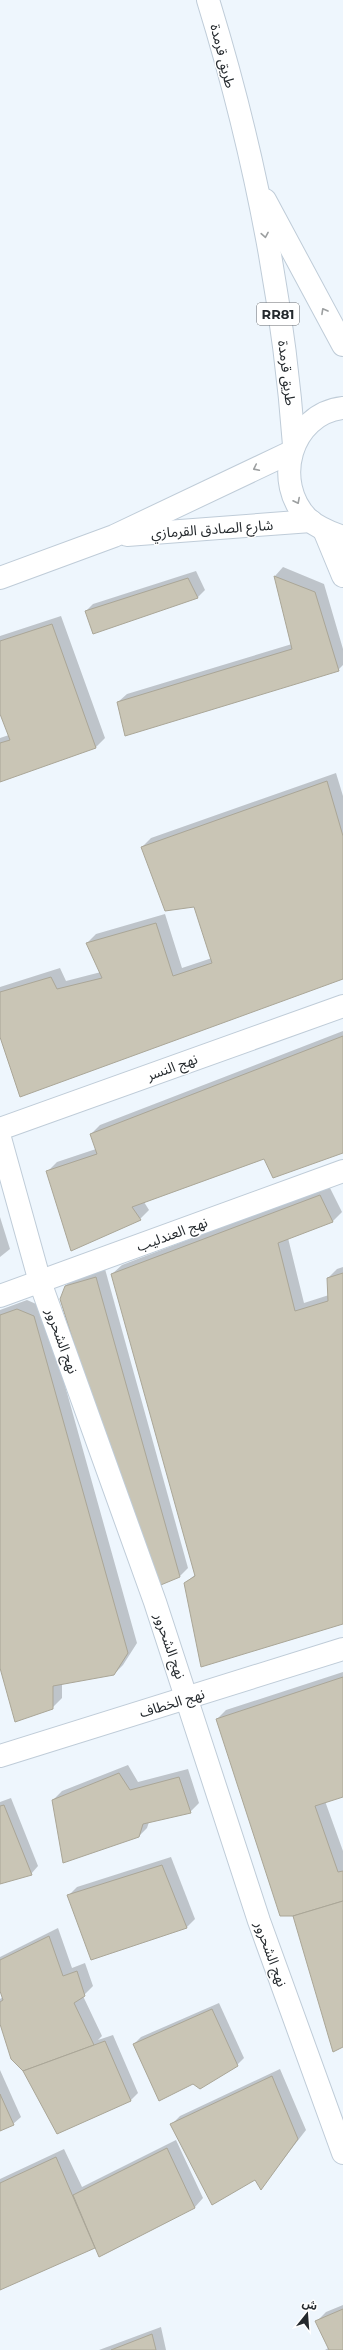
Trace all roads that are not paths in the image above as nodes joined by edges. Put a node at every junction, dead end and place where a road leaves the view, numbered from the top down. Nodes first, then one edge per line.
1 (208, 0) edge
2 (256, 183) junction
3 (343, 346) edge
4 (343, 408) edge
5 (292, 448) junction
6 (326, 530) edge
7 (114, 536) junction
8 (343, 576) edge
9 (0, 578) edge
10 (343, 1006) edge
11 (0, 1129) edge
12 (0, 1138) edge
13 (343, 1171) edge
14 (40, 1282) junction
15 (0, 1296) edge
16 (343, 1649) edge
17 (188, 1698) junction
18 (0, 1756) edge
19 (343, 2153) edge

1 - 2 street, طريق قرمدة / RR81
3 -> 2 street, طريق قرمدة / RR81
2 -> 5 street, طريق قرمدة / RR81
4 - 5 street, RR81
5 -> 6 street, RR81
5 -> 7 street, شارع الصادق القرمازي
6 - 7 street, شارع الصادق القرمازي
6 - 8 street, RR81
7 - 9 street, شارع الصادق القرمازي
10 - 11 street, نهج النسر
12 - 14 street, نهج الشحرور
13 - 14 street, نهج العندليب
14 - 15 street, نهج العندليب
14 - 17 street, نهج الشحرور
16 - 17 street, نهج الخطاف
17 - 18 street, نهج الخطاف
17 - 19 street, نهج الشحرور

